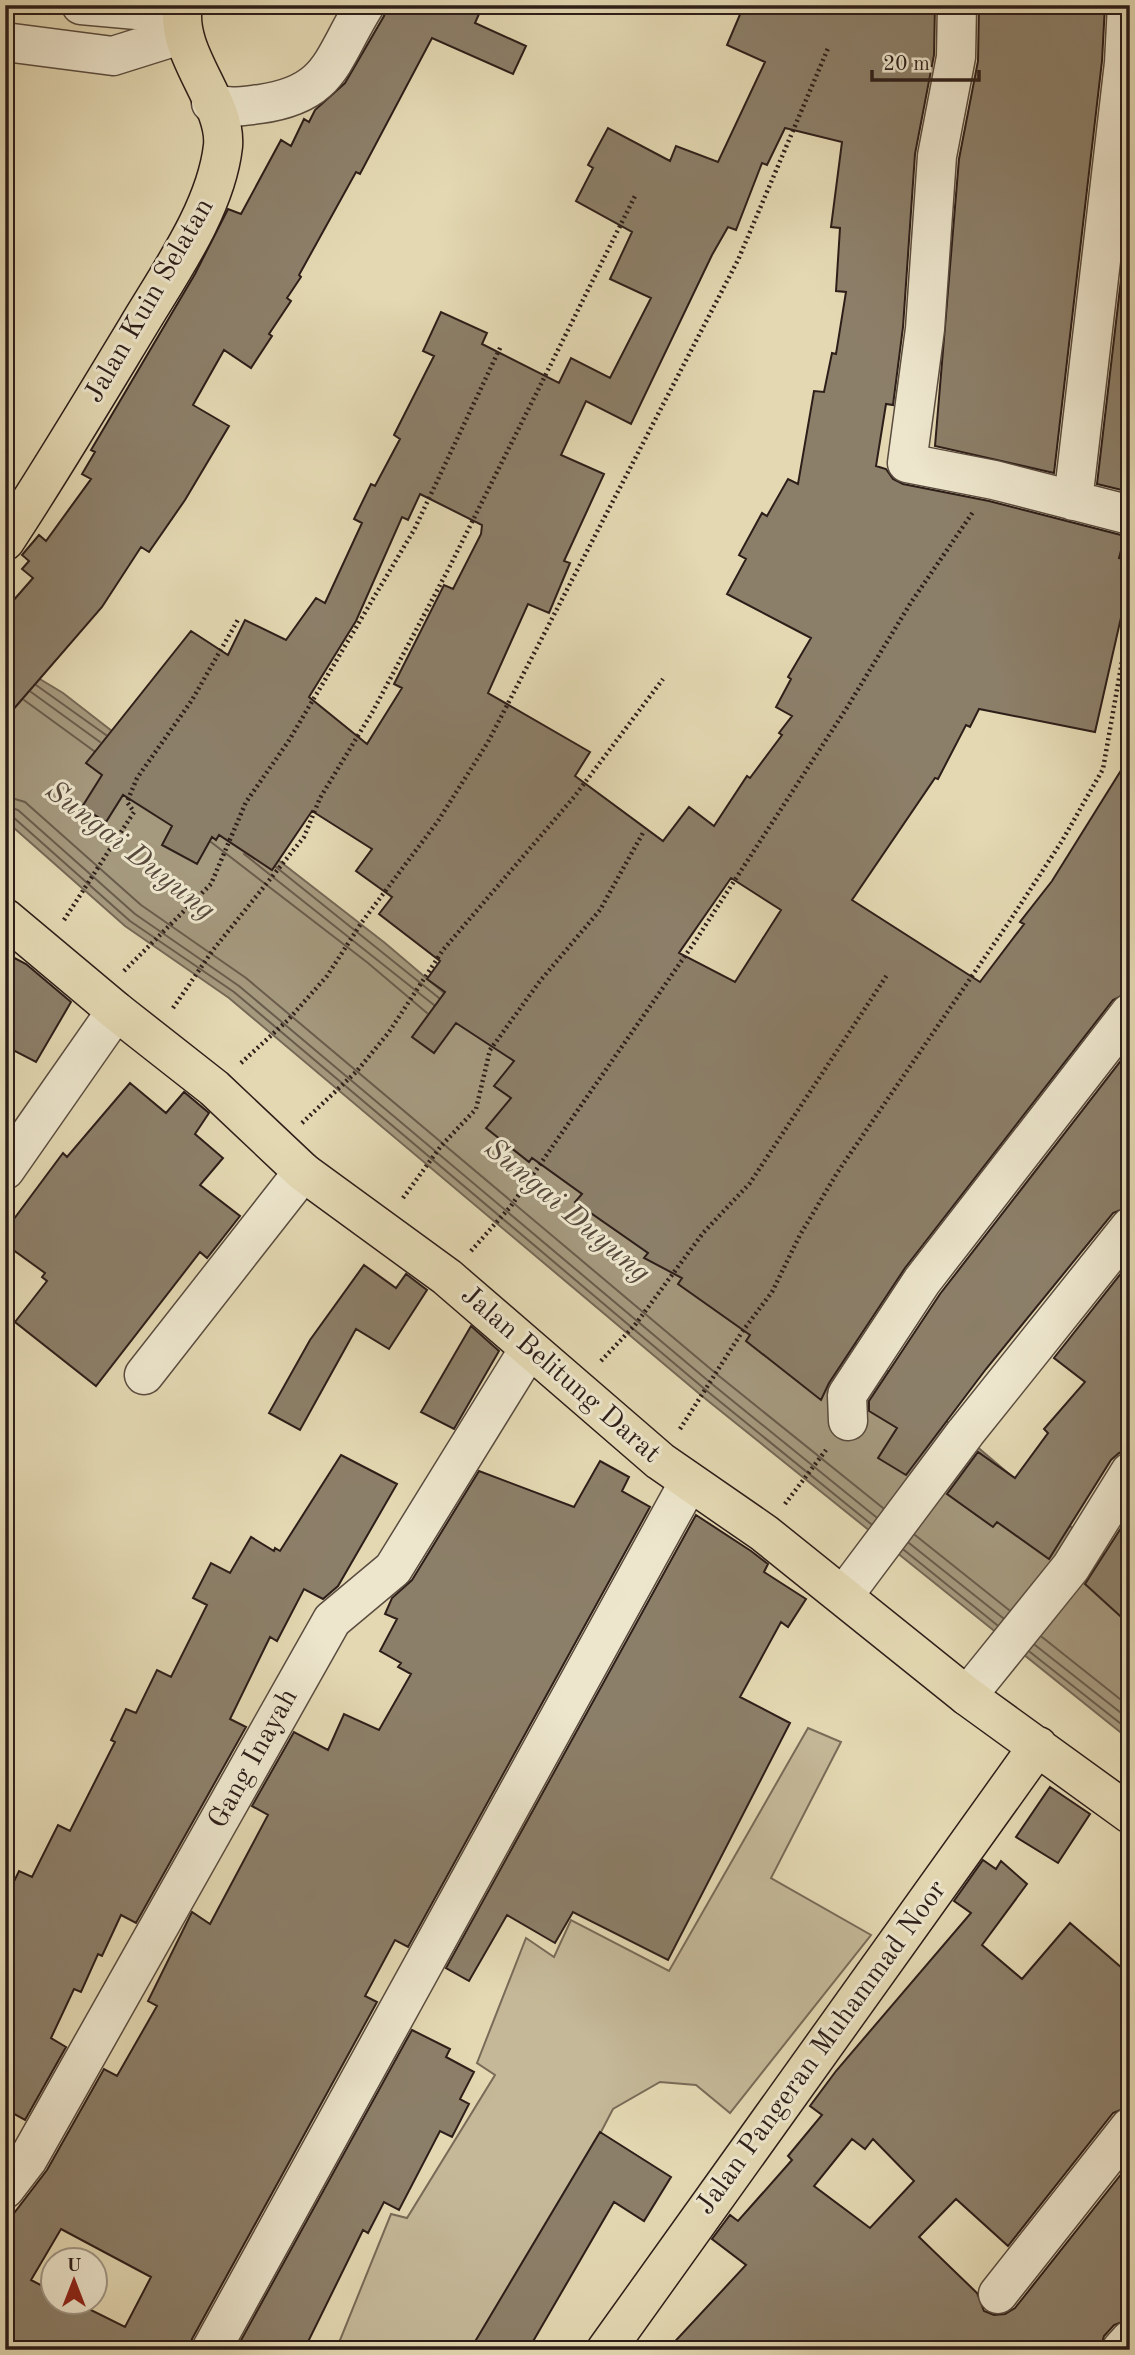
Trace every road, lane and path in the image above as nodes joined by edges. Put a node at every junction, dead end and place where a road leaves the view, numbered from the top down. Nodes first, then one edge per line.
1 (81, 5) edge
2 (365, 5) edge
3 (957, 5) edge
4 (1127, 5) edge
5 (182, 18) edge
6 (5, 43) edge
7 (829, 46) dead end
8 (211, 103) junction
9 (636, 194) dead end
10 (501, 346) dead end
11 (994, 480) junction
12 (1073, 501) junction
13 (1130, 515) edge
14 (5, 541) edge
15 (1130, 616) edge
16 (239, 618) dead end
17 (663, 678) dead end
18 (644, 831) dead end
19 (5, 918) edge
20 (43, 949) junction
21 (887, 975) dead end
22 (107, 1003) junction
23 (1130, 1013) edge
24 (153, 1037) junction
25 (214, 1088) junction
26 (289, 1160) junction
27 (5, 1170) edge
28 (382, 1227) junction
29 (1130, 1227) edge
30 (447, 1277) junction
31 (528, 1349) junction
32 (144, 1375) dead end
33 (574, 1390) junction
34 (848, 1421) joint
35 (675, 1471) junction
36 (1130, 1472) edge
37 (764, 1533) junction
38 (855, 1581) junction
39 (967, 1696) junction
40 (1038, 1746) junction
41 (1130, 1814) edge
42 (1130, 2127) edge
43 (5, 2189) edge
44 (998, 2294) dead end
45 (1130, 2340) edge
46 (211, 2350) edge
47 (606, 2350) edge
48 (1121, 2350) edge

1 - 5 street
2 - 8 street
3 - 11 street
4 - 12 street
5 - 6 street
5 - 8 main road, Jalan Kuin Selatan
7 - 25 path
8 - 14 main road, Jalan Kuin Selatan
9 - 24 path
10 - 22 path
11 - 12 street
11 - 30 path
12 - 13 street
15 - 35 path
16 - 20 path
17 - 26 path
18 - 28 path
19 - 20 main road, Jalan Belitung Darat
20 - 22 main road, Jalan Belitung Darat
21 - 33 path
22 - 24 main road, Jalan Belitung Darat
22 - 27 street
23 - 34 street
24 - 25 main road, Jalan Belitung Darat
25 - 26 main road, Jalan Belitung Darat
26 - 28 main road, Jalan Belitung Darat
26 - 32 street
28 - 30 main road, Jalan Belitung Darat
29 - 38 street
30 - 31 main road, Jalan Belitung Darat
31 - 33 main road, Jalan Belitung Darat
31 - 43 street, Gang Inayah
33 - 35 main road, Jalan Belitung Darat
34 - 37 path
35 - 37 main road, Jalan Belitung Darat
35 - 46 street
36 - 39 street
37 - 38 main road, Jalan Belitung Darat
38 - 39 main road, Jalan Belitung Darat
39 - 40 main road, Jalan Belitung Darat
40 - 41 main road, Jalan Belitung Darat
40 - 47 main road, Jalan Pangeran Muhammad Noor
42 - 44 street
45 - 48 street

